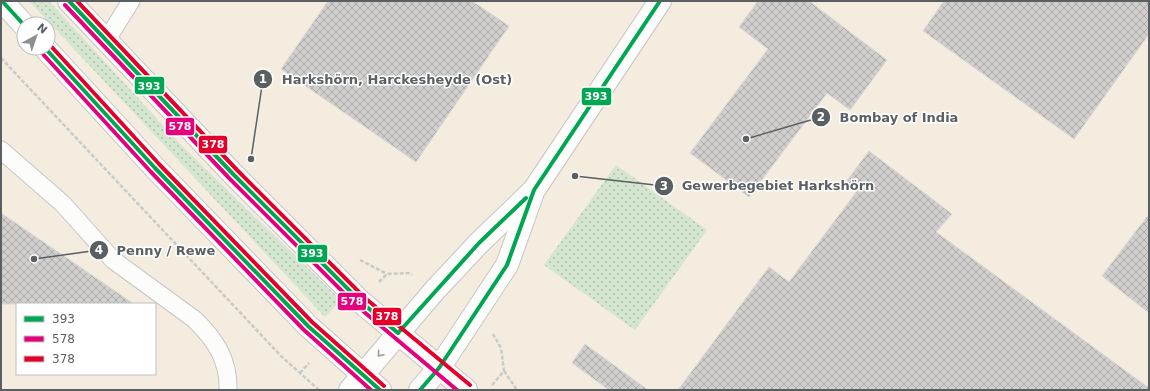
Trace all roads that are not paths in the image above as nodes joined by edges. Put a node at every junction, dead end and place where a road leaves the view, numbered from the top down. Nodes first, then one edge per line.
1 (2, 1) edge
2 (69, 1) edge
3 (131, 1) edge
4 (660, 1) edge
5 (16, 16) edge
6 (106, 41) junction
7 (52, 56) edge
8 (1, 150) edge
9 (534, 190) junction
10 (398, 333) junction
11 (439, 368) junction
12 (356, 382) edge
13 (228, 390) edge
14 (380, 390) edge
15 (420, 390) edge
16 (466, 390) edge

1 - 5 main road
2 - 6 main road
3 - 6 lane
4 - 9 main road
6 - 10 main road
7 - 12 main road
8 - 13 lane
9 - 10 main road
9 - 11 main road
10 - 11 main road
10 -> 12 main road
11 - 15 main road
11 - 16 main road
12 - 14 main road

